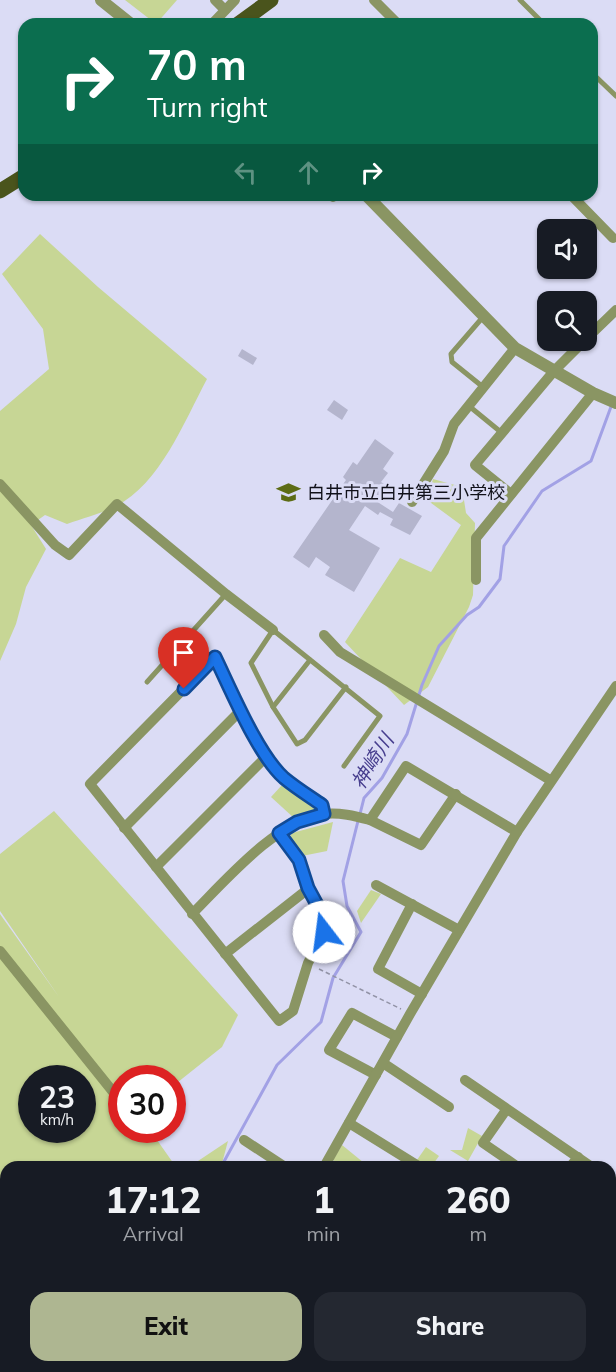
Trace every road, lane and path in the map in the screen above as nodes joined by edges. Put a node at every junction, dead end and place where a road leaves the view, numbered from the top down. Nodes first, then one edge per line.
1 (101, 0) edge
2 (215, 0) edge
3 (235, 0) edge
4 (271, 0) edge
5 (374, 0) edge
6 (520, 0) edge
7 (225, 10) junction
8 (124, 18) edge
9 (218, 18) edge
10 (246, 18) edge
11 (392, 18) edge
12 (538, 18) edge
13 (598, 79) edge
14 (616, 96) edge
15 (18, 180) edge
16 (0, 191) edge
17 (372, 201) edge
18 (577, 201) edge
19 (615, 239) edge
20 (616, 310) edge
21 (484, 316) junction
22 (597, 329) edge
23 (515, 348) junction
24 (575, 351) edge
25 (554, 371) junction
26 (483, 387) junction
27 (593, 393) junction
28 (616, 403) edge
29 (469, 406) junction
30 (502, 433) junction
31 (0, 484) edge
32 (511, 494) junction
33 (412, 502) dead end
34 (476, 580) dead end
35 (226, 594) junction
36 (273, 630) junction
37 (324, 635) dead end
38 (310, 660) junction
39 (147, 682) dead end
40 (616, 686) edge
41 (346, 687) junction
42 (273, 707) junction
43 (241, 710) junction
44 (267, 756) junction
45 (344, 766) dead end
46 (550, 780) junction
47 (456, 794) junction
48 (324, 814) junction
49 (370, 820) junction
50 (124, 828) junction
51 (517, 832) junction
52 (279, 833) junction
53 (156, 867) junction
54 (376, 885) dead end
55 (308, 888) junction
56 (412, 904) junction
57 (192, 914) junction
58 (459, 930) junction
59 (0, 951) edge
60 (225, 954) junction
61 (308, 963) junction
62 (422, 994) junction
63 (410, 1014) junction
64 (397, 1037) junction
65 (382, 1063) junction
66 (376, 1075) junction
67 (465, 1080) dead end
68 (108, 1086) edge
69 (449, 1107) dead end
70 (507, 1110) junction
71 (349, 1123) junction
72 (244, 1140) dead end
73 (578, 1157) junction
74 (276, 1161) edge
75 (330, 1161) edge
76 (410, 1161) edge
77 (509, 1161) edge
78 (575, 1161) edge
79 (584, 1161) edge

1 - 8 street
2 - 7 street
3 - 7 street
4 - 10 main road
5 - 11 street
6 - 12 lane
7 - 9 street
13 - 14 lane
15 - 16 main road
17 - 21 street
18 - 19 street
20 - 22 street
21 - 23 street
21 - 26 lane
23 - 25 street
23 - 26 street
24 - 25 street
25 - 27 street
25 - 30 street
26 - 29 street
27 - 28 street
27 - 32 street
29 - 30 lane
29 - 33 street
30 - 32 street
31 - 35 street
32 - 34 street
35 - 36 street
35 - 39 lane
36 - 38 lane
36 - 42 lane
37 - 46 street
38 - 41 lane
38 - 42 lane
40 - 46 street
41 - 42 lane
41 - 45 lane
43 - 44 street
43 - 50 street
43 - 50 street
44 - 48 street
44 - 53 street
46 - 51 street
47 - 49 street
47 - 49 street
47 - 51 street
48 - 49 street
48 - 52 street
50 - 53 street
51 - 58 street
52 - 55 street
52 - 57 street
53 - 57 street
54 - 56 street
55 - 60 street
55 - 61 street
56 - 58 street
56 - 62 street
57 - 60 street
58 - 62 street
59 - 68 street
60 - 61 street
61 - 63 path
62 - 63 street
63 - 64 street
64 - 65 street
64 - 66 street
65 - 66 street
65 - 69 street
66 - 71 street
67 - 70 street
70 - 73 street
70 - 77 street
71 - 75 street
71 - 76 street
72 - 74 street
73 - 78 street
73 - 79 street

